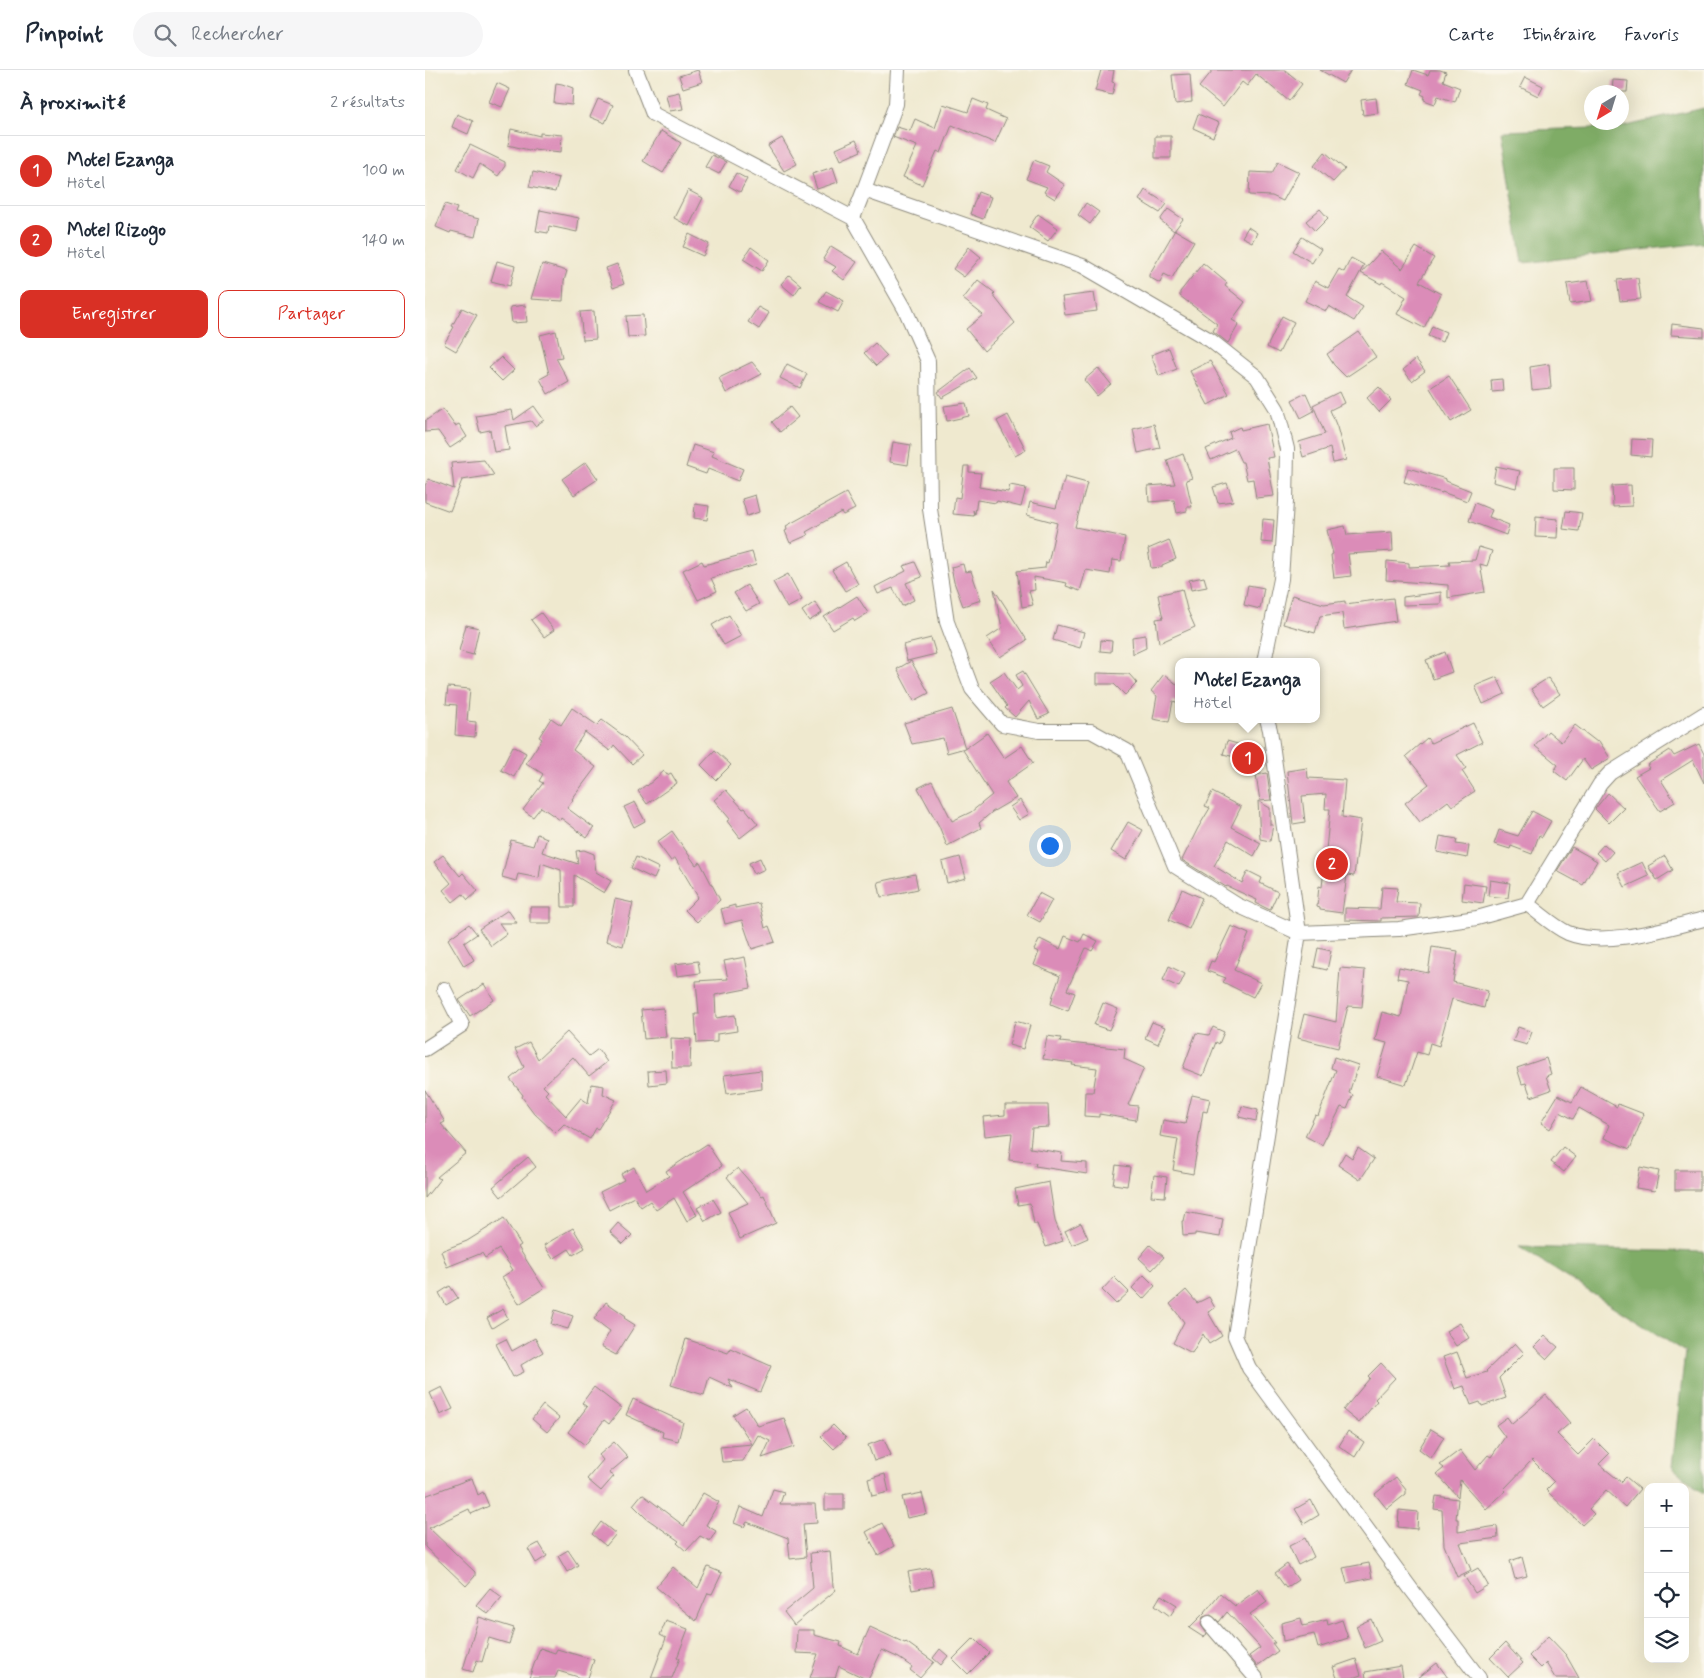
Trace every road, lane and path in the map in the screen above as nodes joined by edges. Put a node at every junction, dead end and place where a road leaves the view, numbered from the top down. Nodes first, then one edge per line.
1 (636, 70) edge
2 (897, 70) edge
3 (864, 190) junction
4 (853, 218) junction
5 (1265, 658) edge
6 (1704, 714) edge
7 (1268, 723) edge
8 (1527, 904) junction
9 (1704, 919) edge
10 (1299, 933) junction
11 (444, 989) dead end
12 (425, 1049) edge
13 (1209, 1623) dead end
14 (1256, 1678) edge
15 (1479, 1678) edge

1 - 4 street
2 - 3 street
3 - 4 street
3 - 5 street
4 - 10 street
6 - 8 street
7 - 10 street
8 - 9 street
8 - 10 street
10 - 15 street
11 - 12 street
13 - 14 street

